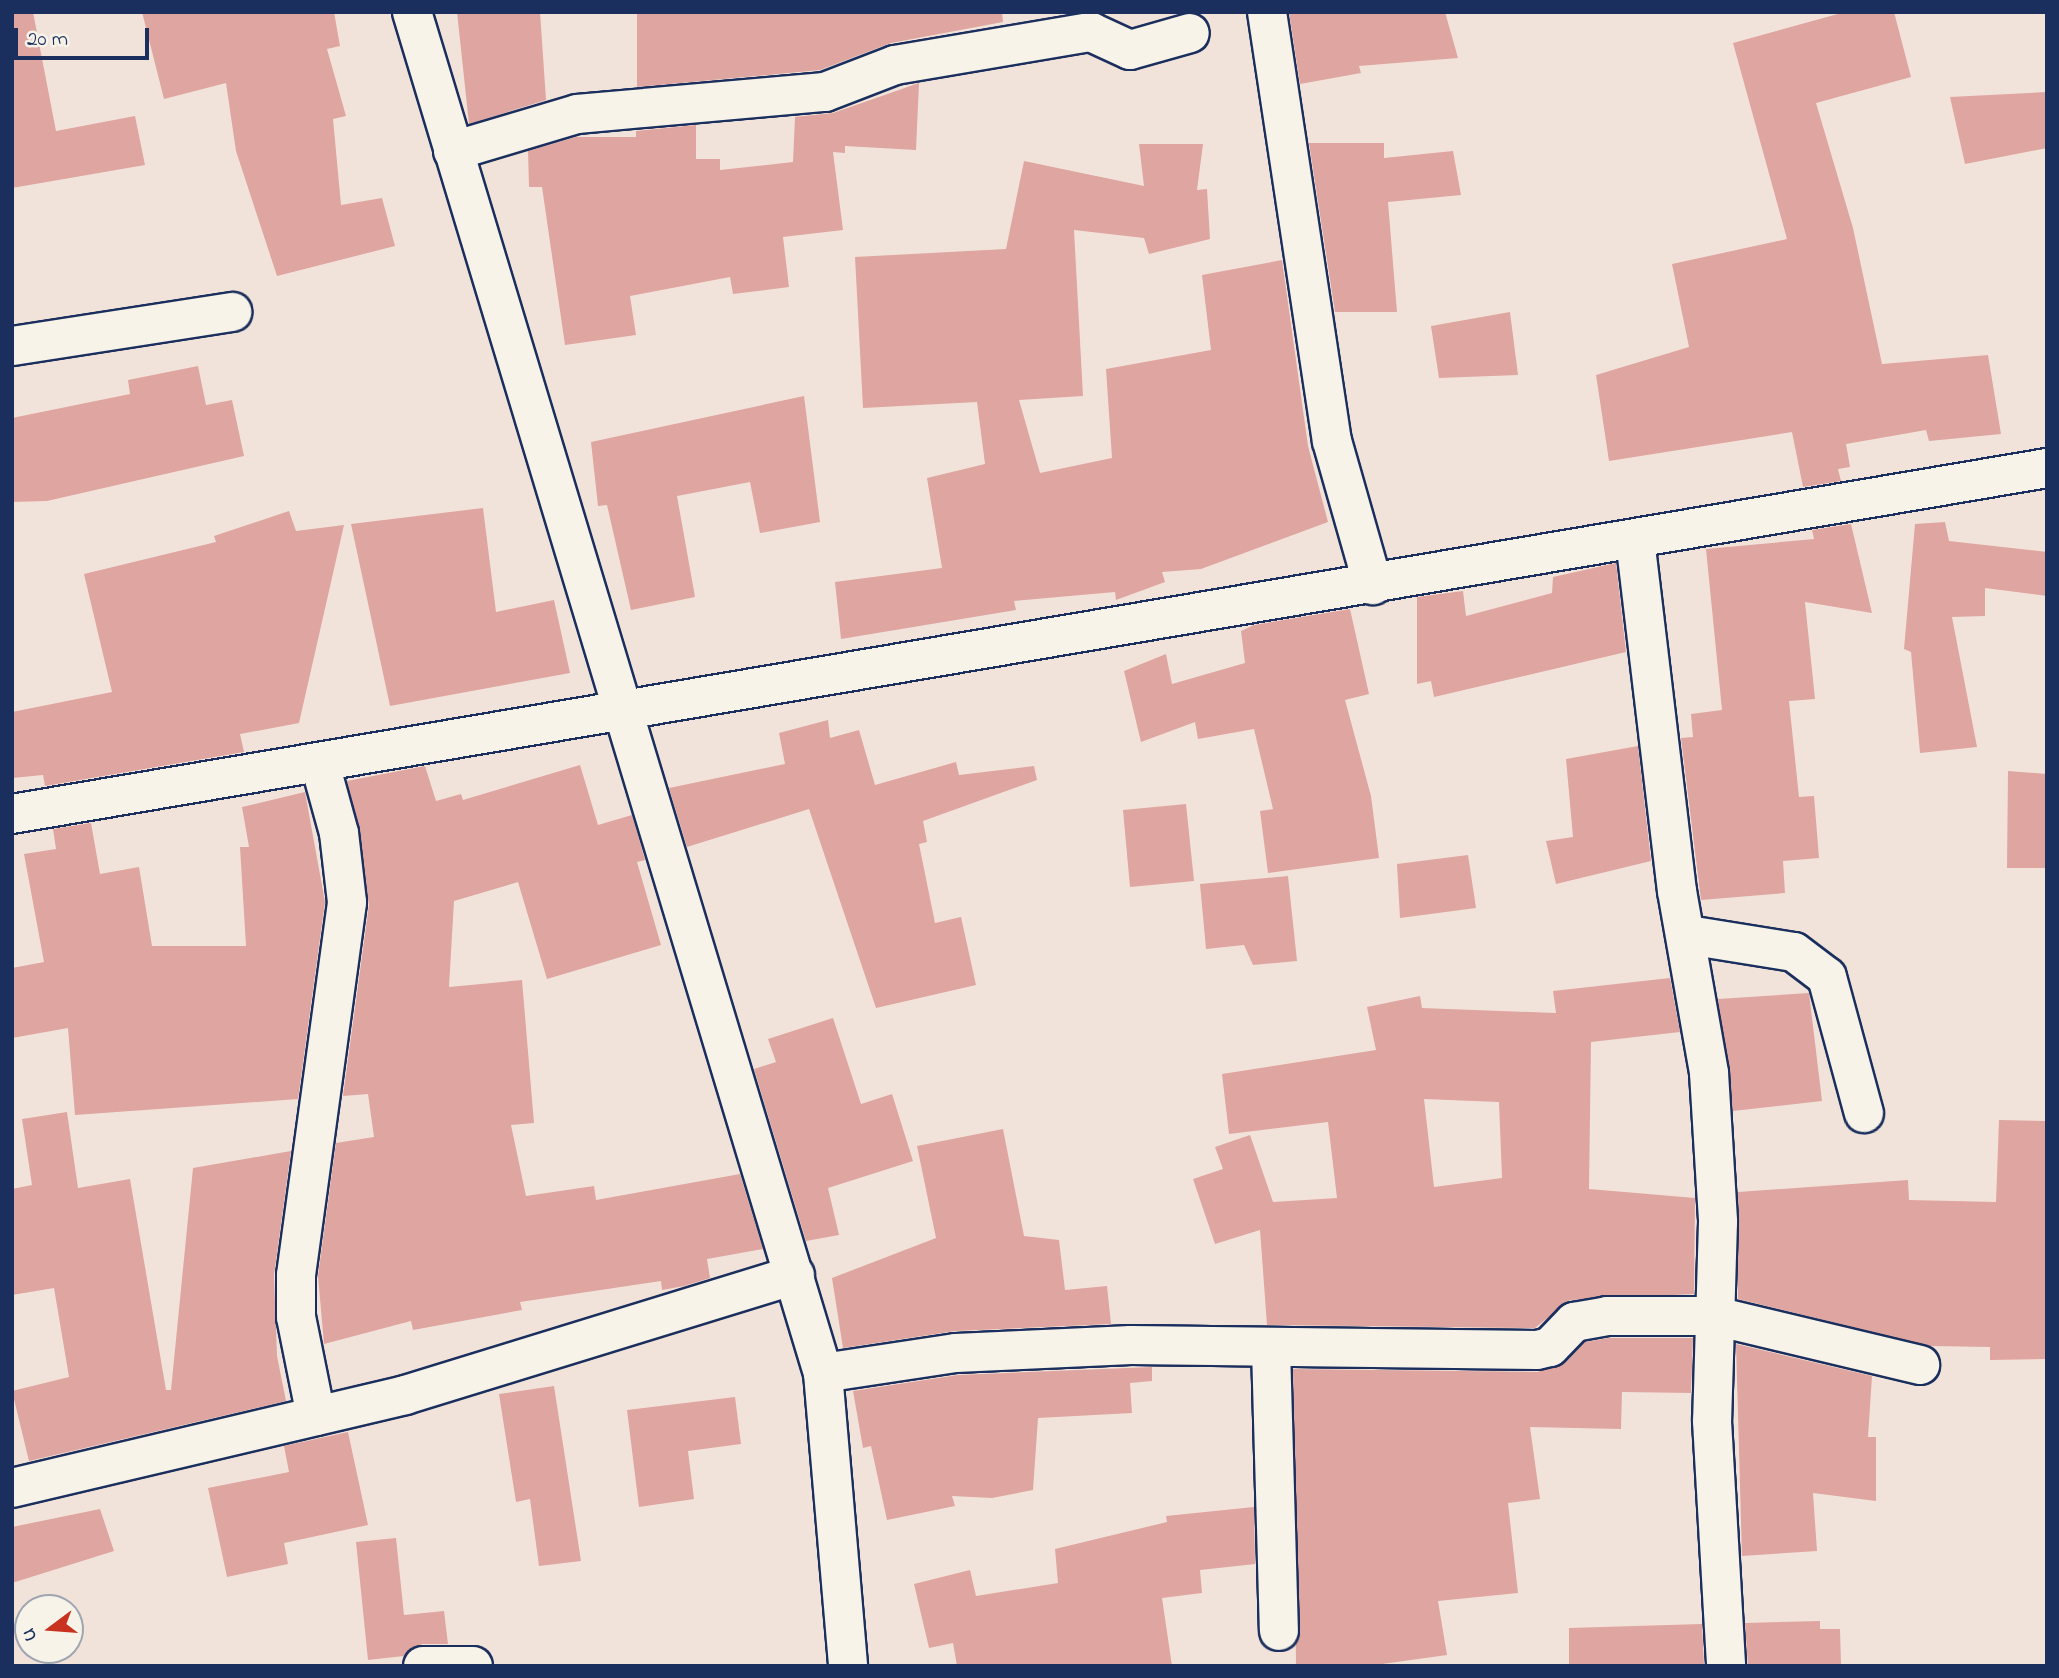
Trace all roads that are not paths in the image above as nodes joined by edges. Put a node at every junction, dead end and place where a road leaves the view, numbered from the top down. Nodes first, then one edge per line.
1 (412, 12) edge
2 (1267, 12) edge
3 (1190, 33) dead end
4 (453, 152) junction
5 (232, 312) dead end
6 (12, 346) edge
7 (2047, 468) edge
8 (1635, 539) junction
9 (1373, 585) junction
10 (619, 713) junction
11 (320, 764) junction
12 (12, 814) edge
13 (1688, 935) junction
14 (1864, 1113) dead end
15 (795, 1275) junction
16 (1715, 1316) junction
17 (1271, 1348) junction
18 (1920, 1365) dead end
19 (823, 1373) junction
20 (316, 1416) junction
21 (12, 1488) edge
22 (1279, 1631) dead end
23 (423, 1666) edge
24 (473, 1666) edge
25 (848, 1666) edge
26 (1726, 1666) edge

1 - 4 street
2 - 9 street
3 - 4 street
4 - 10 street
5 - 6 street
7 - 8 street
8 - 9 street
8 - 13 street
9 - 10 street
10 - 11 street
10 - 15 street
11 - 12 street
11 - 20 street
13 - 14 street
13 - 16 street
15 - 19 street
15 - 20 street
16 - 17 street
16 - 18 street
16 - 26 street
17 - 19 street
17 - 22 street
19 - 25 street
20 - 21 street
23 - 24 street

